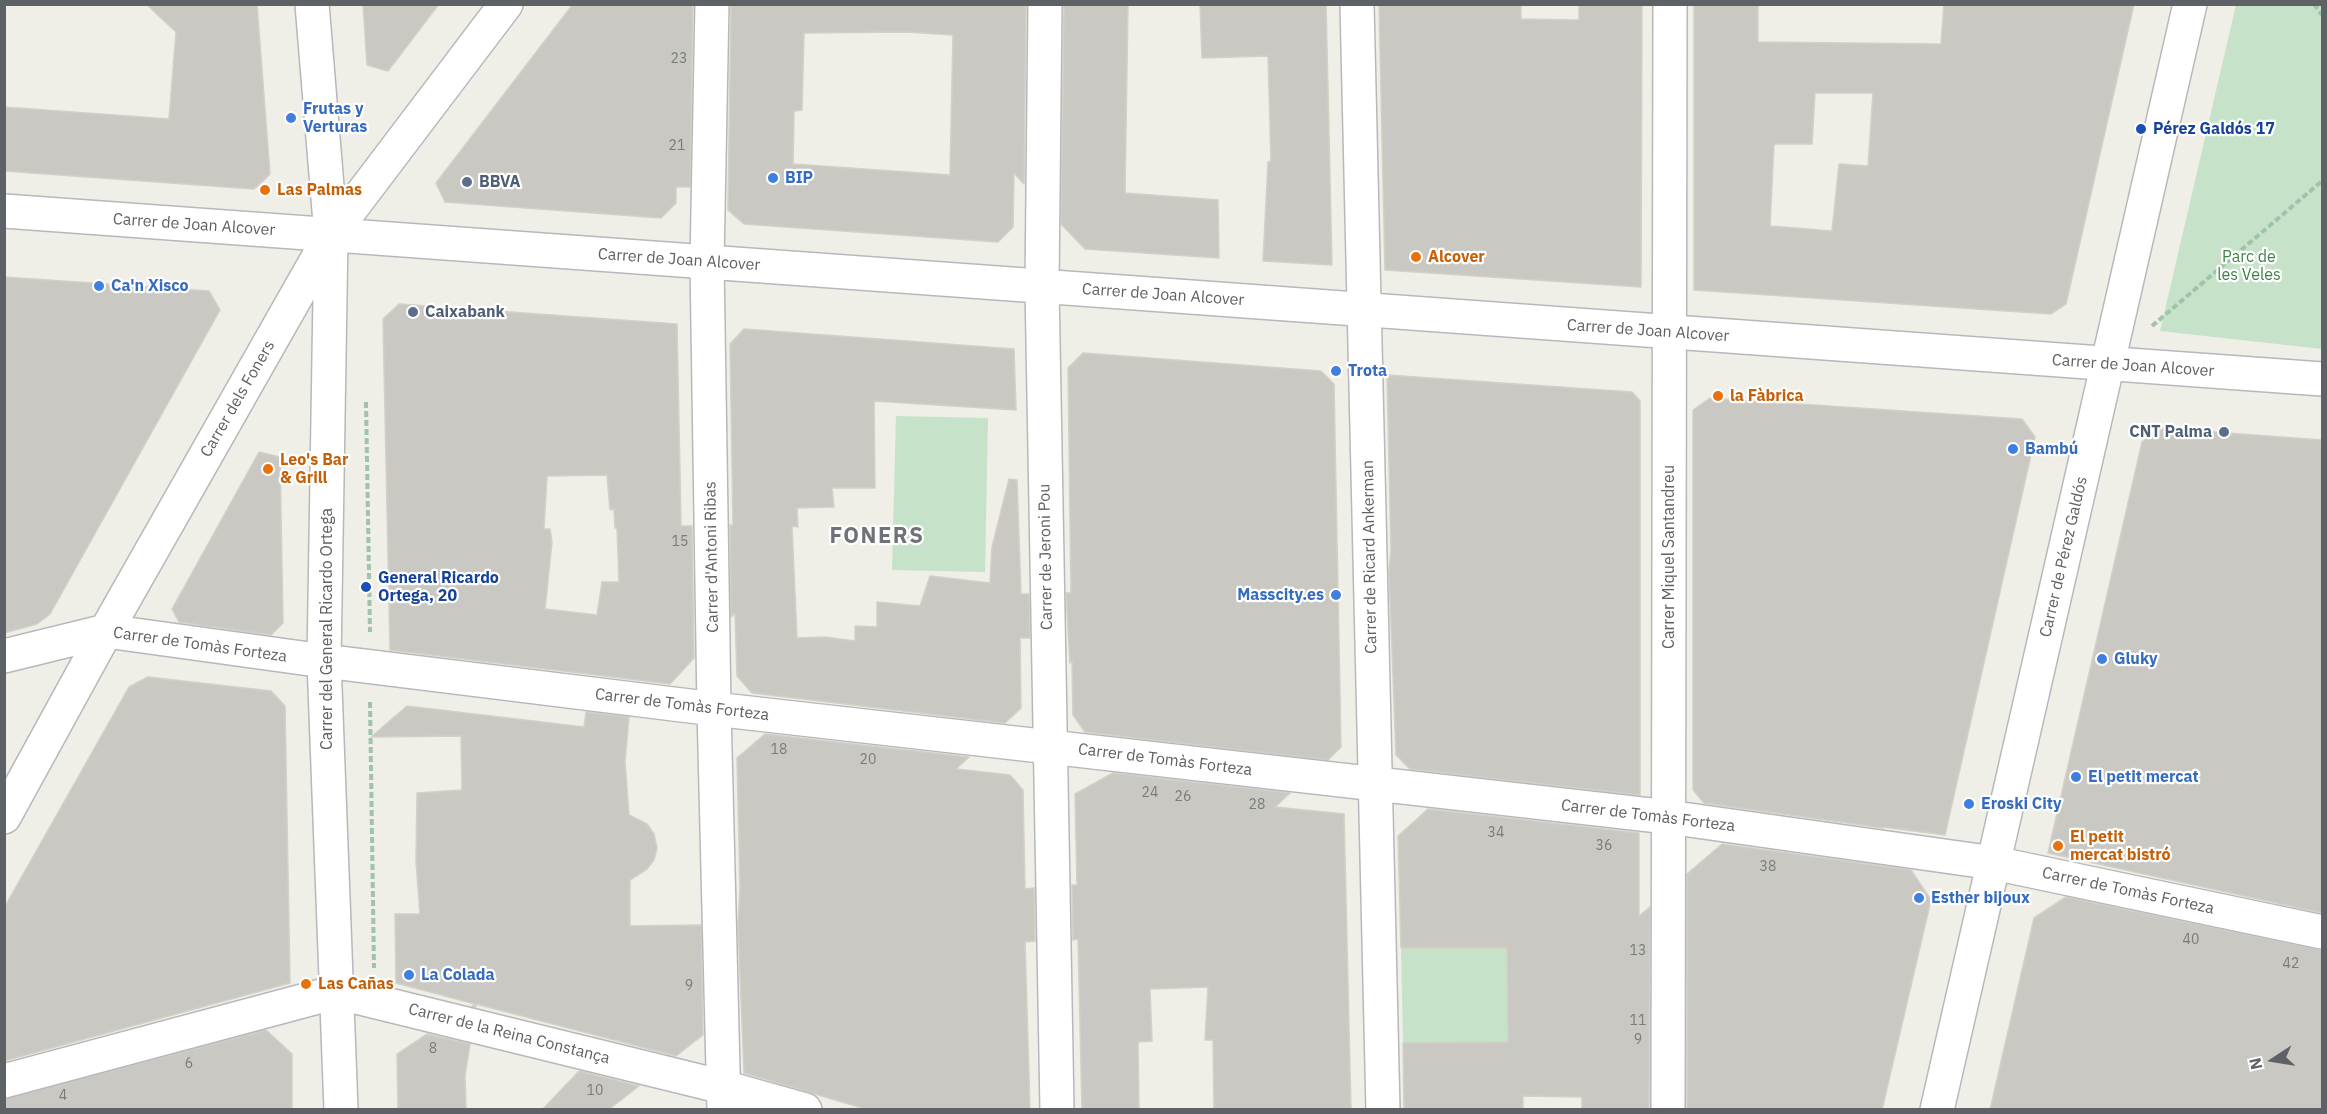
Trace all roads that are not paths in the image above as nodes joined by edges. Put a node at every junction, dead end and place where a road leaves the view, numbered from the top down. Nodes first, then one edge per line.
1 (312, 4) edge
2 (506, 4) edge
3 (712, 4) edge
4 (1045, 4) edge
5 (1357, 4) edge
6 (1670, 4) edge
7 (2190, 4) edge
8 (4, 211) edge
9 (331, 234) junction
10 (707, 262) junction
11 (1042, 286) junction
12 (1364, 310) junction
13 (1669, 332) junction
14 (2108, 364) junction
15 (2322, 379) edge
16 (106, 632) junction
17 (4, 656) edge
18 (324, 662) junction
19 (714, 709) junction
20 (1049, 747) junction
21 (1375, 784) junction
22 (4, 817) edge
23 (1668, 817) junction
24 (1994, 863) junction
25 (2322, 932) edge
26 (336, 992) junction
27 (4, 1081) edge
28 (723, 1098) edge
29 (341, 1110) edge
30 (805, 1110) edge
31 (1057, 1110) edge
32 (1383, 1110) edge
33 (1668, 1110) edge
34 (1937, 1110) edge

1 - 9 street, Carrer del General Ricardo Ortega
2 - 9 street, Carrer dels Foners
3 - 10 street, Carrer d'Antoni Ribas
4 - 11 street, Carrer de Jeroni Pou
5 - 12 street, Carrer de Ricard Ankerman
6 - 13 street, Carrer Miquel Santandreu
7 - 14 street, Carrer de Pérez Galdós
8 - 9 street, Carrer de Joan Alcover
9 - 10 street, Carrer de Joan Alcover
9 - 16 street, Carrer dels Foners
9 - 18 street, Carrer del General Ricardo Ortega
10 - 11 street, Carrer de Joan Alcover
10 - 19 street, Carrer d'Antoni Ribas
11 - 12 street, Carrer de Joan Alcover
11 - 20 street, Carrer de Jeroni Pou
12 - 13 street, Carrer de Joan Alcover
12 - 21 street, Carrer de Ricard Ankerman
13 - 14 street, Carrer de Joan Alcover
13 - 23 street, Carrer Miquel Santandreu
14 - 15 street, Carrer de Joan Alcover
14 - 24 street, Carrer de Pérez Galdós
16 - 17 street, Carrer de Tomàs Forteza
16 - 18 street, Carrer de Tomàs Forteza
16 - 22 street, Carrer dels Foners
18 - 19 street, Carrer de Tomàs Forteza
18 - 26 street, Carrer del General Ricardo Ortega
19 - 20 street, Carrer de Tomàs Forteza
19 - 28 street, Carrer d'Antoni Ribas
20 - 21 street, Carrer de Tomàs Forteza
20 - 31 street, Carrer de Jeroni Pou
21 - 23 street, Carrer de Tomàs Forteza
21 - 32 street, Carrer de Ricard Ankerman
23 - 24 street, Carrer de Tomàs Forteza
23 - 33 street, Carrer Miquel Santandreu
24 - 25 street, Carrer de Tomàs Forteza
24 - 34 street, Carrer de Pérez Galdós
26 - 27 street, Carrer de la Reina Constança
26 - 28 street, Carrer de la Reina Constança
26 - 29 street, Carrer del General Ricardo Ortega
28 - 30 street, Carrer de la Reina Constança

